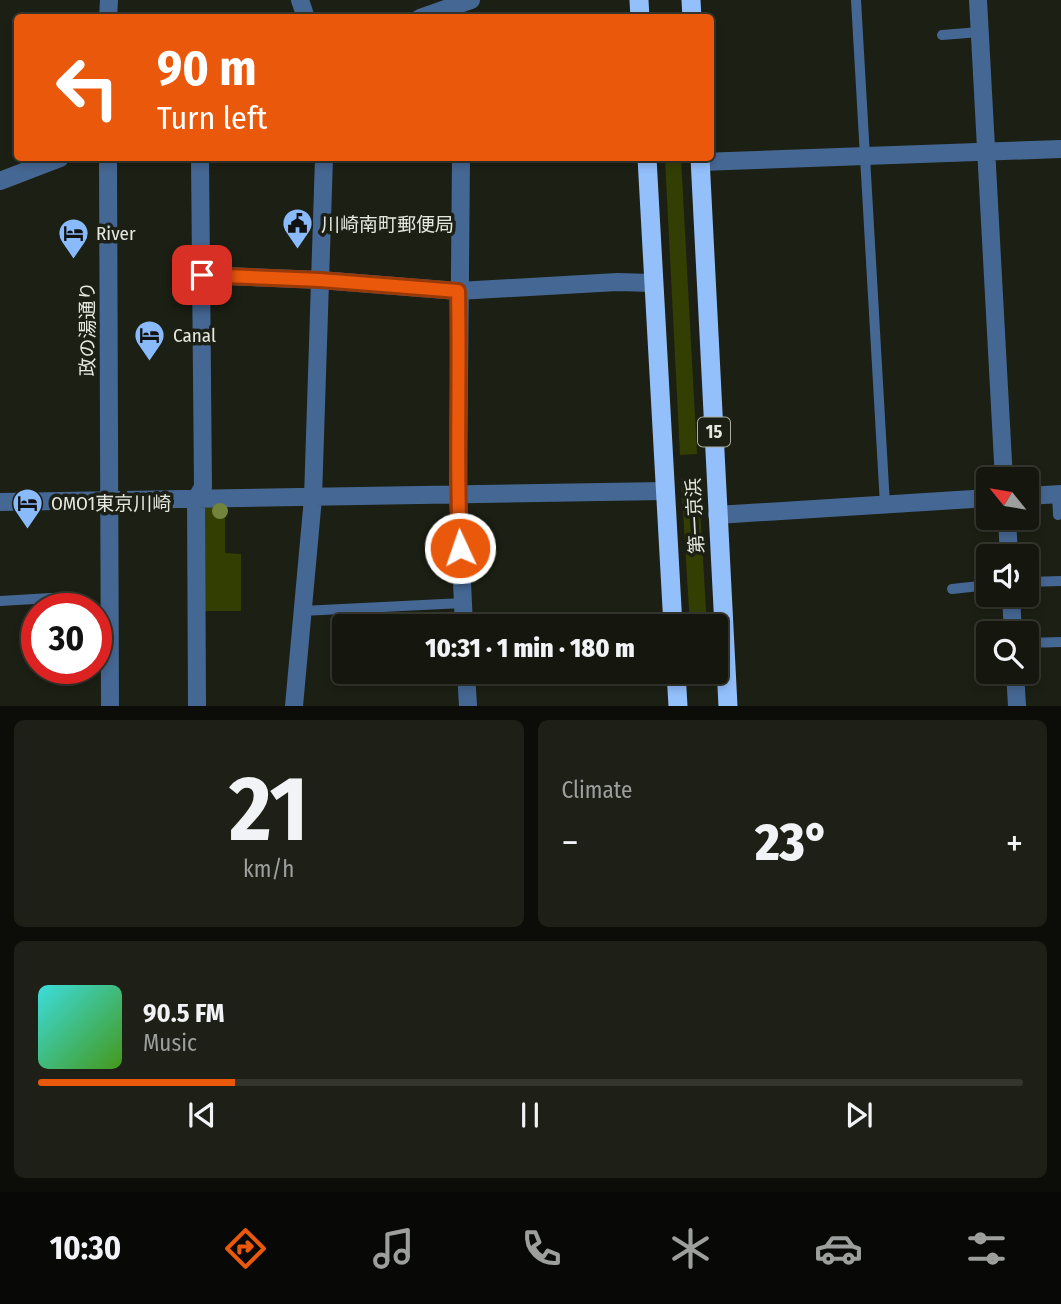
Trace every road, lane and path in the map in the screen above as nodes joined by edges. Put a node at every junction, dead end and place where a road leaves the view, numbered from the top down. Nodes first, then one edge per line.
1 (856, 0) edge
2 (978, 0) edge
3 (466, 7) edge
4 (437, 14) edge
5 (979, 32) junction
6 (942, 35) dead end
7 (1061, 149) edge
8 (985, 152) junction
9 (864, 156) junction
10 (714, 160) edge
11 (52, 161) edge
12 (108, 161) edge
13 (200, 161) edge
14 (324, 161) edge
15 (461, 161) edge
16 (647, 161) edge
17 (700, 161) edge
18 (0, 181) edge
19 (202, 275) junction
20 (320, 280) junction
21 (653, 283) junction
22 (458, 291) junction
23 (1003, 467) edge
24 (664, 491) junction
25 (458, 494) junction
26 (1059, 494) edge
27 (1040, 495) edge
28 (313, 498) junction
29 (197, 499) junction
30 (976, 499) edge
31 (109, 501) junction
32 (0, 502) edge
33 (884, 505) junction
34 (718, 515) junction
35 (1058, 515) dead end
36 (1061, 581) edge
37 (1039, 582) edge
38 (976, 586) edge
39 (952, 589) dead end
40 (21, 600) edge
41 (0, 601) edge
42 (463, 603) junction
43 (302, 611) junction
44 (463, 614) edge
45 (672, 614) edge
46 (1061, 642) edge
47 (1039, 643) edge
48 (467, 684) edge
49 (677, 684) edge
50 (1016, 684) edge
51 (110, 705) edge
52 (197, 705) edge
53 (294, 705) edge
54 (468, 705) edge
55 (678, 705) edge
56 (728, 705) edge
57 (1017, 705) edge

1 - 9 lane
2 - 5 street
3 - 4 street
5 - 6 lane
5 - 8 street
7 - 8 street
8 - 9 street
8 - 23 street
9 - 10 street
9 - 33 lane
11 - 18 street
12 - 31 street, 政の湯通り
13 - 19 street
14 - 20 street
15 - 22 street
16 - 21 highway, 第一京浜
17 - 34 highway, 第一京浜 / 15
19 - 20 street
19 - 29 street
20 - 22 street
20 - 28 street
21 - 22 street
21 - 24 highway, 第一京浜
22 - 25 street
24 - 25 street
24 - 45 highway, 第一京浜
25 - 28 street
25 - 42 street
26 - 27 street
26 - 35 lane
28 - 29 street
28 - 43 street
29 - 31 street
29 - 52 street
30 - 33 street
31 - 32 street
31 - 51 street, 政の湯通り
33 - 34 street
34 - 56 highway, 第一京浜 / 15
36 - 37 lane
38 - 39 lane
40 - 41 lane
42 - 43 lane
42 - 44 street
43 - 53 street
46 - 47 lane
48 - 54 street
49 - 55 highway
50 - 57 street

